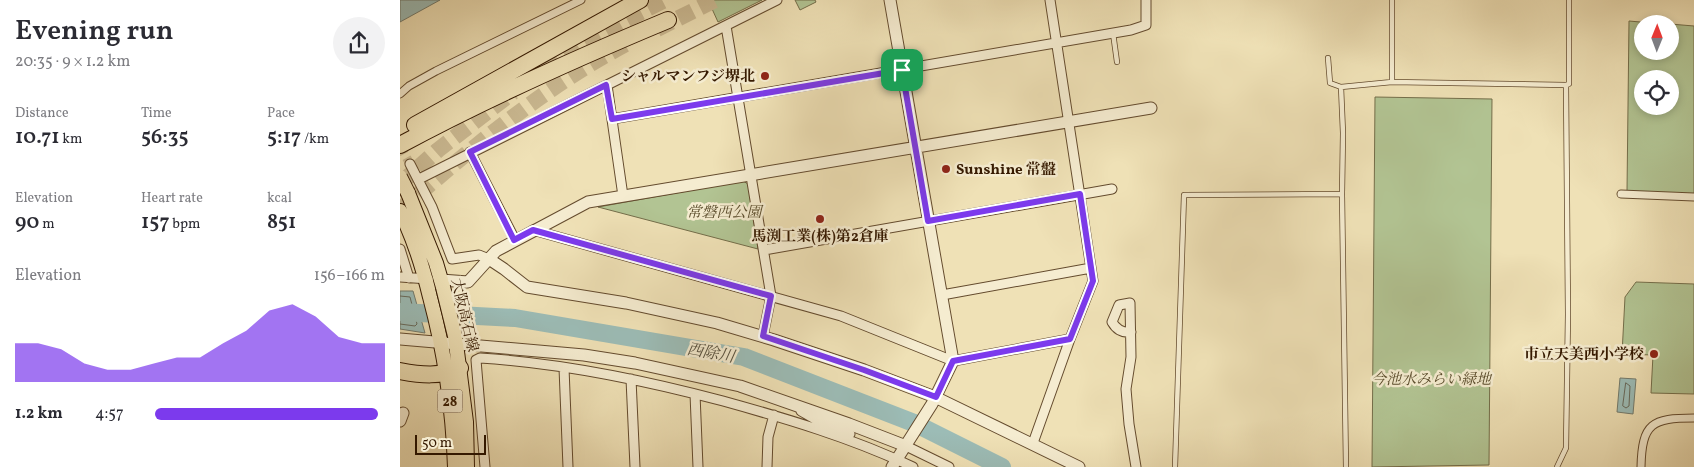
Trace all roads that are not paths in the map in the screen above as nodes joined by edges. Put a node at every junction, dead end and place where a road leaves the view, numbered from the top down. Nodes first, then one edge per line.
1 (581, 0) edge
2 (640, 0) edge
3 (776, 0) edge
4 (890, 0) edge
5 (1050, 0) edge
6 (1146, 0) edge
7 (1392, 0) edge
8 (1569, 0) edge
9 (668, 20) tunnel mouth
10 (726, 26) junction
11 (1113, 34) junction
12 (1057, 43) junction
13 (1328, 58) dead end
14 (1117, 62) dead end
15 (902, 70) junction
16 (1392, 82) junction
17 (606, 85) junction
18 (1566, 85) junction
19 (1340, 87) junction
20 (400, 94) edge
21 (738, 98) junction
22 (1152, 108) dead end
23 (612, 119) junction
24 (1069, 121) junction
25 (409, 132) edge
26 (400, 145) edge
27 (916, 147) junction
28 (470, 152) junction
29 (410, 164) tunnel mouth
30 (751, 174) junction
31 (400, 177) tunnel mouth
32 (419, 179) junction
33 (1112, 189) dead end
34 (1080, 194) junction
35 (1342, 194) junction
36 (1622, 194) dead end
37 (623, 196) junction
38 (1694, 197) edge
39 (400, 211) edge
40 (928, 221) junction
41 (533, 230) junction
42 (514, 240) junction
43 (400, 249) edge
44 (764, 250) junction
45 (488, 259) junction
46 (1091, 268) junction
47 (404, 278) edge
48 (426, 282) junction
49 (442, 283) junction
50 (942, 295) junction
51 (771, 296) junction
52 (1131, 332) dead end
53 (763, 336) junction
54 (400, 338) edge
55 (448, 339) junction
56 (1070, 339) junction
57 (400, 360) edge
58 (953, 361) junction
59 (564, 368) junction
60 (451, 369) junction
61 (400, 371) edge
62 (631, 379) junction
63 (694, 394) junction
64 (934, 401) junction
65 (788, 402) junction
66 (774, 415) junction
67 (1694, 418) edge
68 (908, 443) junction
69 (1033, 443) junction
70 (883, 452) junction
71 (894, 463) edge
72 (455, 467) edge
73 (467, 467) edge
74 (485, 467) edge
75 (568, 467) edge
76 (635, 467) edge
77 (698, 467) edge
78 (767, 467) edge
79 (913, 467) edge
80 (949, 467) edge
81 (1079, 467) edge
82 (1136, 467) edge
83 (1175, 467) edge
84 (1346, 467) edge
85 (1557, 467) edge
86 (1640, 467) edge

1 - 20 street
2 - 25 highway
3 - 10 street
4 - 15 street
5 - 12 street
6 - 11 street
7 - 16 lane
8 - 18 lane
9 - 25 highway
10 - 17 street
10 - 21 street
11 - 12 street
11 - 14 lane
12 - 15 street
12 - 24 street
13 - 19 lane
15 - 21 street
15 - 27 street
16 - 18 lane
16 - 19 lane
17 - 23 street
17 - 28 street
18 - 85 lane
19 - 35 lane
21 - 23 street
21 - 30 street
22 - 24 street
23 - 37 street
24 - 27 street
24 - 34 street
25 - 26 highway
27 - 30 street
27 - 40 street
28 - 32 street
28 - 42 street
29 - 32 street
30 - 37 street
30 - 44 street
31 - 49 main road, 大阪高石線 / 28, bridge
32 - 45 street
33 - 34 street
34 - 40 street
34 - 46 street
35 - 83 lane
35 - 84 lane
36 - 38 street
37 - 41 street
39 - 48 main road, 大阪高石線 / 28
40 - 44 street
40 - 50 street
41 - 42 street
41 - 51 street
42 - 45 street
43 - 47 street
44 - 51 street
45 - 49 street
45 - 53 street
46 - 50 street
46 - 56 street
47 - 48 street
48 - 49 street
48 - 55 main road, 大阪高石線 / 28
49 - 55 main road, 大阪高石線 / 28, bridge
50 - 58 street
51 - 53 street
51 - 58 street
52 - 82 street
53 - 64 street
54 - 55 street
55 - 60 main road, 大阪高石線 / 28
55 - 65 street
56 - 58 street
56 - 69 street
57 - 60 highway
58 - 64 street
59 - 62 street
59 - 74 street
59 - 75 street
60 - 61 highway
60 - 72 main road, 大阪高石線 / 28
60 - 73 main road, 大阪高石線 / 28
62 - 63 street
62 - 76 street
63 - 66 street
63 - 77 street
64 - 68 street
64 - 69 street
65 - 68 street
65 - 70 street
66 - 70 street
66 - 78 street
67 - 86 street
68 - 71 street
68 - 80 street
69 - 81 street
70 - 71 street
71 - 79 street

